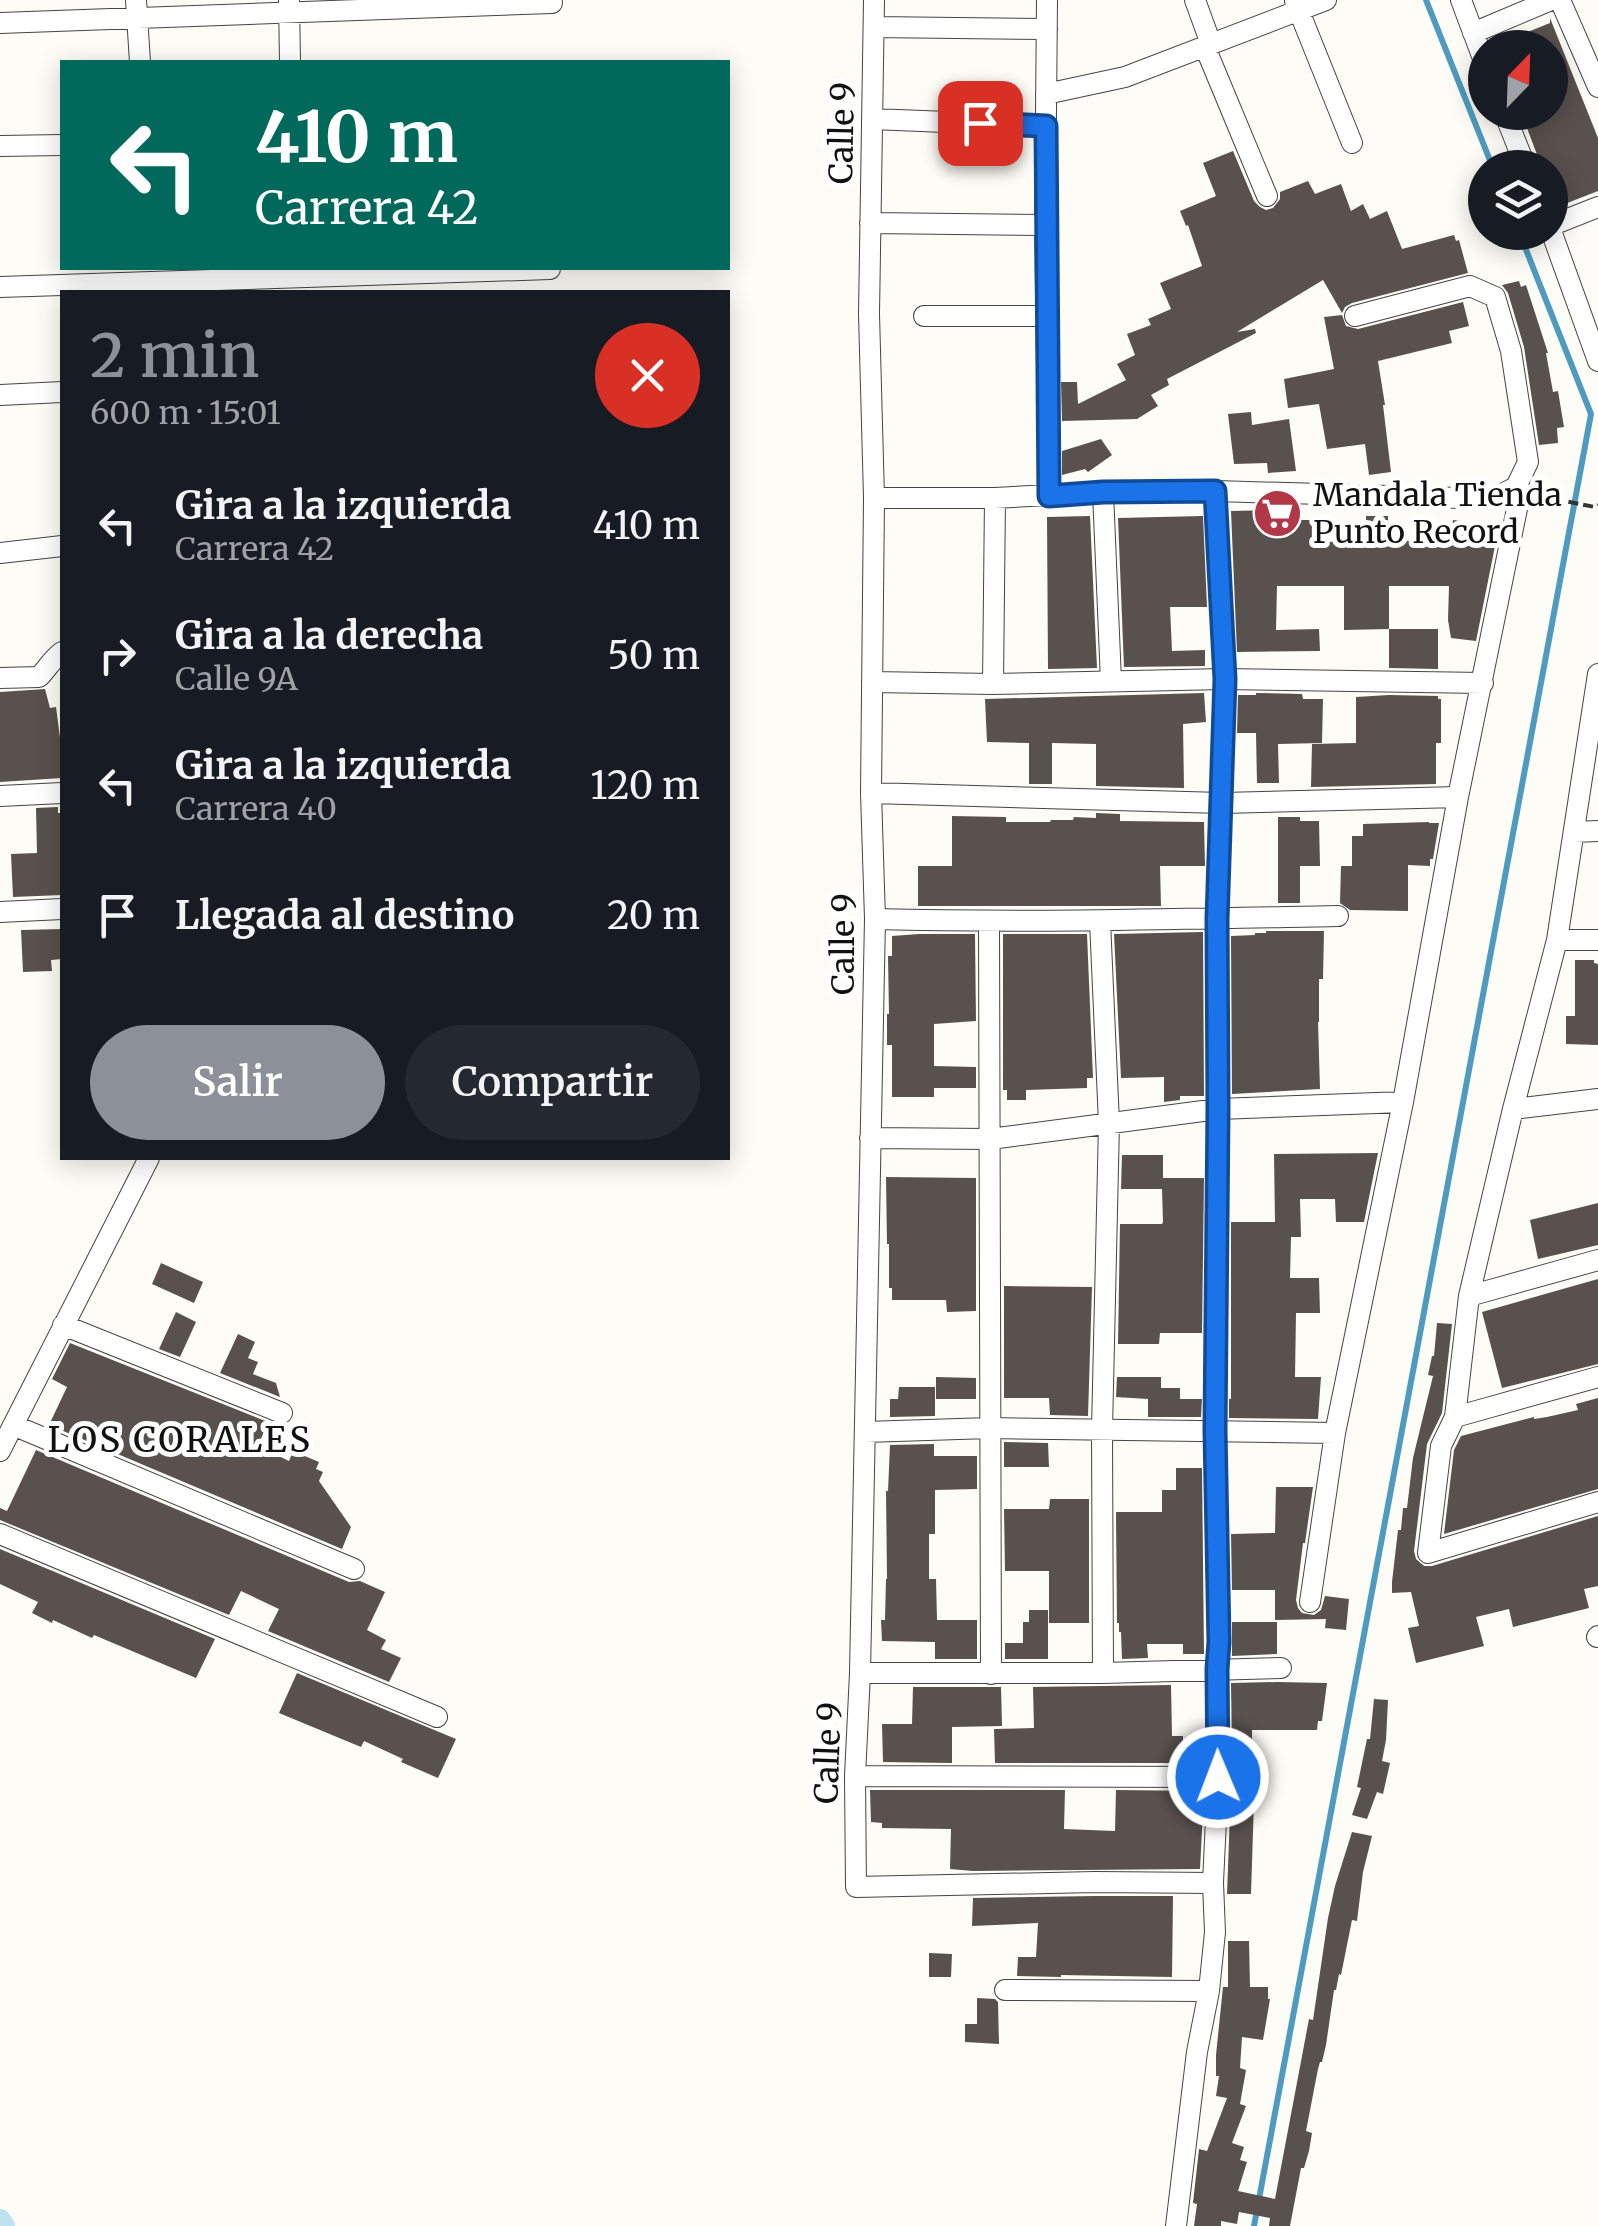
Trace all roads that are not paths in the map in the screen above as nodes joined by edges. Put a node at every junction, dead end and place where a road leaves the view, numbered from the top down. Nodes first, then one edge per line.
1 (874, 0) edge
2 (1047, 0) edge
3 (1195, 0) edge
4 (1326, 0) edge
5 (1460, 0) edge
6 (1551, 0) edge
7 (1560, 0) edge
8 (552, 4) dead end
9 (1297, 5) edge
10 (289, 7) edge
11 (136, 9) edge
12 (0, 23) edge
13 (874, 28) junction
14 (1047, 28) junction
15 (1472, 30) edge
16 (1480, 30) edge
17 (1208, 46) junction
18 (140, 60) edge
19 (290, 60) edge
20 (1598, 86) edge
21 (1046, 94) junction
22 (872, 119) junction
23 (1046, 126) junction
24 (1352, 143) dead end
25 (60, 145) edge
26 (0, 146) edge
27 (1268, 196) dead end
28 (1598, 207) edge
29 (1568, 220) edge
30 (870, 223) junction
31 (1045, 225) junction
32 (1558, 250) edge
33 (524, 270) edge
34 (295, 279) edge
35 (155, 281) edge
36 (0, 287) edge
37 (924, 316) dead end
38 (1046, 316) junction
39 (1355, 316) dead end
40 (1598, 361) edge
41 (60, 392) edge
42 (0, 395) edge
43 (1215, 491) junction
44 (1103, 492) junction
45 (1049, 496) junction
46 (874, 498) junction
47 (995, 498) junction
48 (1494, 498) junction
49 (60, 546) edge
50 (0, 553) edge
51 (60, 653) edge
52 (1598, 674) edge
53 (0, 678) edge
54 (1225, 679) junction
55 (1111, 681) junction
56 (872, 682) junction
57 (1482, 683) junction
58 (993, 684) junction
59 (1595, 718) edge
60 (871, 792) junction
61 (60, 793) edge
62 (0, 796) edge
63 (1458, 797) junction
64 (1222, 804) junction
65 (1574, 832) junction
66 (1598, 832) edge
67 (60, 909) edge
68 (0, 912) edge
69 (1338, 916) dead end
70 (875, 919) junction
71 (1217, 919) junction
72 (1100, 921) junction
73 (989, 922) junction
74 (1558, 940) junction
75 (1598, 940) edge
76 (1598, 1100) edge
77 (1403, 1102) junction
78 (1218, 1109) junction
79 (1513, 1109) junction
80 (1108, 1123) junction
81 (870, 1138) junction
82 (990, 1138) junction
83 (148, 1160) edge
84 (1598, 1260) edge
85 (1470, 1296) junction
86 (64, 1326) junction
87 (1598, 1376) edge
88 (282, 1413) dead end
89 (1455, 1417) junction
90 (14, 1425) junction
91 (990, 1428) junction
92 (1102, 1430) junction
93 (1215, 1430) junction
94 (865, 1432) junction
95 (1335, 1432) junction
96 (0, 1451) edge
97 (1598, 1502) edge
98 (0, 1534) edge
99 (354, 1569) dead end
100 (1310, 1602) dead end
101 (1281, 1668) dead end
102 (1217, 1669) junction
103 (860, 1673) junction
104 (1103, 1673) junction
105 (991, 1674) junction
106 (438, 1717) dead end
107 (856, 1776) junction
108 (1218, 1777) junction
109 (1213, 1883) junction
110 (1005, 1990) dead end
111 (1209, 1991) junction
112 (1176, 2226) edge

1 - 13 street, Calle 9
2 - 14 street
3 - 17 street
4 - 9 street
5 - 15 street
6 - 16 street
7 - 20 street
8 - 10 street
9 - 17 street
9 - 24 street
10 - 11 street
10 - 19 street
11 - 12 street
11 - 18 street
13 - 14 street
13 - 22 street, Calle 9
14 - 21 street
17 - 21 street
17 - 27 street
21 - 23 street
22 - 23 street
22 - 30 street, Calle 9
23 - 31 street
25 - 26 street
28 - 29 street
30 - 31 street
30 - 46 street, Calle 9
31 - 38 street
32 - 40 street
33 - 34 street
34 - 35 street
35 - 36 street
37 - 38 street
38 - 45 street
39 - 48 street
41 - 42 street
43 - 44 street
43 - 48 street
43 - 54 street
44 - 45 street
44 - 55 street
45 - 47 street
46 - 47 street
46 - 56 street, Calle 9
47 - 58 street
48 - 57 street
49 - 50 street
51 - 53 street
52 - 59 street
54 - 55 street
54 - 57 street
54 - 64 street
55 - 58 street
56 - 58 street
56 - 60 street, Calle 9
57 - 63 street
59 - 65 street
60 - 64 street
60 - 70 street, Calle 9
61 - 62 street
63 - 64 street
63 - 77 street
64 - 71 street
65 - 66 street
65 - 74 street
67 - 68 street
69 - 71 street
70 - 73 street
70 - 81 street, Calle 9
71 - 72 street
71 - 78 street
72 - 73 street
72 - 80 street
73 - 82 street
74 - 75 street
74 - 79 street
76 - 79 street
77 - 78 street
77 - 95 street
78 - 80 street
78 - 93 street
79 - 85 street
80 - 82 street
80 - 92 street
81 - 82 street
81 - 94 street, Calle 9
82 - 91 street
83 - 86 street
84 - 85 street
85 - 89 street
86 - 88 street
86 - 90 street
87 - 89 street
89 - 97 street
90 - 96 street
90 - 99 street
91 - 92 street
91 - 94 street
91 - 105 street
92 - 93 street
92 - 104 street
93 - 95 street
93 - 102 street
94 - 103 street, Calle 9
95 - 100 street
98 - 106 street
101 - 102 street
102 - 104 street
102 - 108 street
103 - 105 street
103 - 107 street, Calle 9
104 - 105 street
107 - 108 street
107 - 109 street, Calle 9
108 - 109 street
109 - 111 street
110 - 111 street
111 - 112 street

